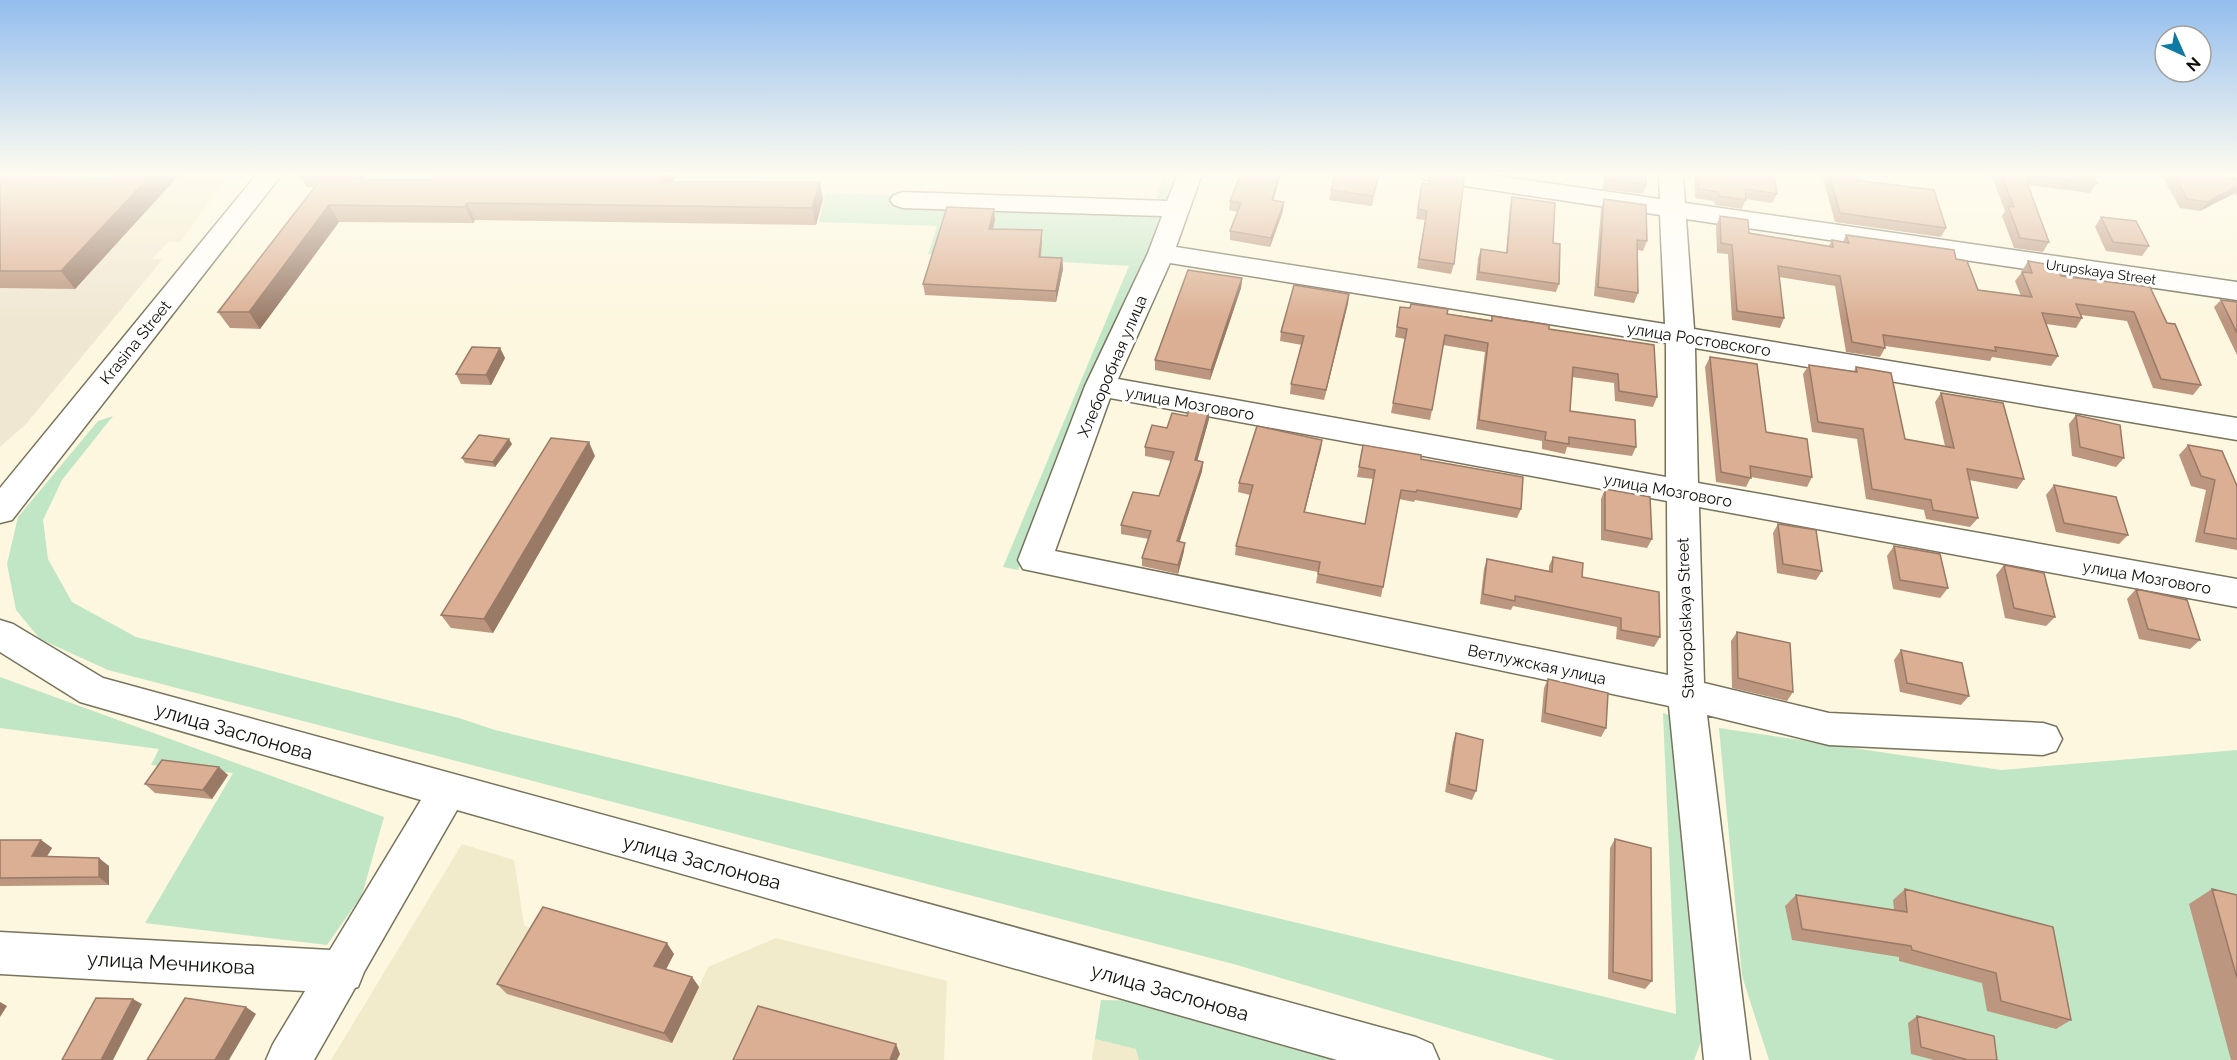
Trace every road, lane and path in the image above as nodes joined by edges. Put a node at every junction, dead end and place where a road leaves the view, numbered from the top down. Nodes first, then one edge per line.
1 (230, 223) edge
2 (1172, 223) edge
3 (1675, 223) edge
4 (1762, 223) edge
5 (1161, 253) junction
6 (2237, 291) edge
7 (1680, 336) junction
8 (1100, 386) junction
9 (2237, 429) edge
10 (1682, 492) junction
11 (0, 511) edge
12 (1035, 560) joint
13 (2237, 593) edge
14 (0, 633) edge
15 (1686, 694) junction
16 (2043, 739) dead end
17 (447, 791) junction
18 (0, 954) edge
19 (343, 972) junction
20 (289, 1060) edge
21 (1416, 1060) edge
22 (1727, 1060) edge

1 - 11 street, Krasina Street
2 - 5 street, Хлеборобная улица
3 - 7 street, Stavropolskaya Street
4 - 6 street, Urupskaya Street
5 - 7 street, улица Ростовского
5 - 8 street, Хлеборобная улица
7 - 9 street, улица Ростовского
7 - 10 street, Stavropolskaya Street
8 - 10 street, улица Мозгового
8 - 12 street, Хлеборобная улица
10 - 13 street, улица Мозгового
10 - 15 street, Stavropolskaya Street
12 - 15 street, Ветлужская улица
14 - 17 street, улица Заслонова
15 - 16 street, Ветлужская улица
15 - 22 street, Stavropolskaya Street
17 - 19 street
17 - 21 street, улица Заслонова
18 - 19 street, улица Мечникова
19 - 20 street

